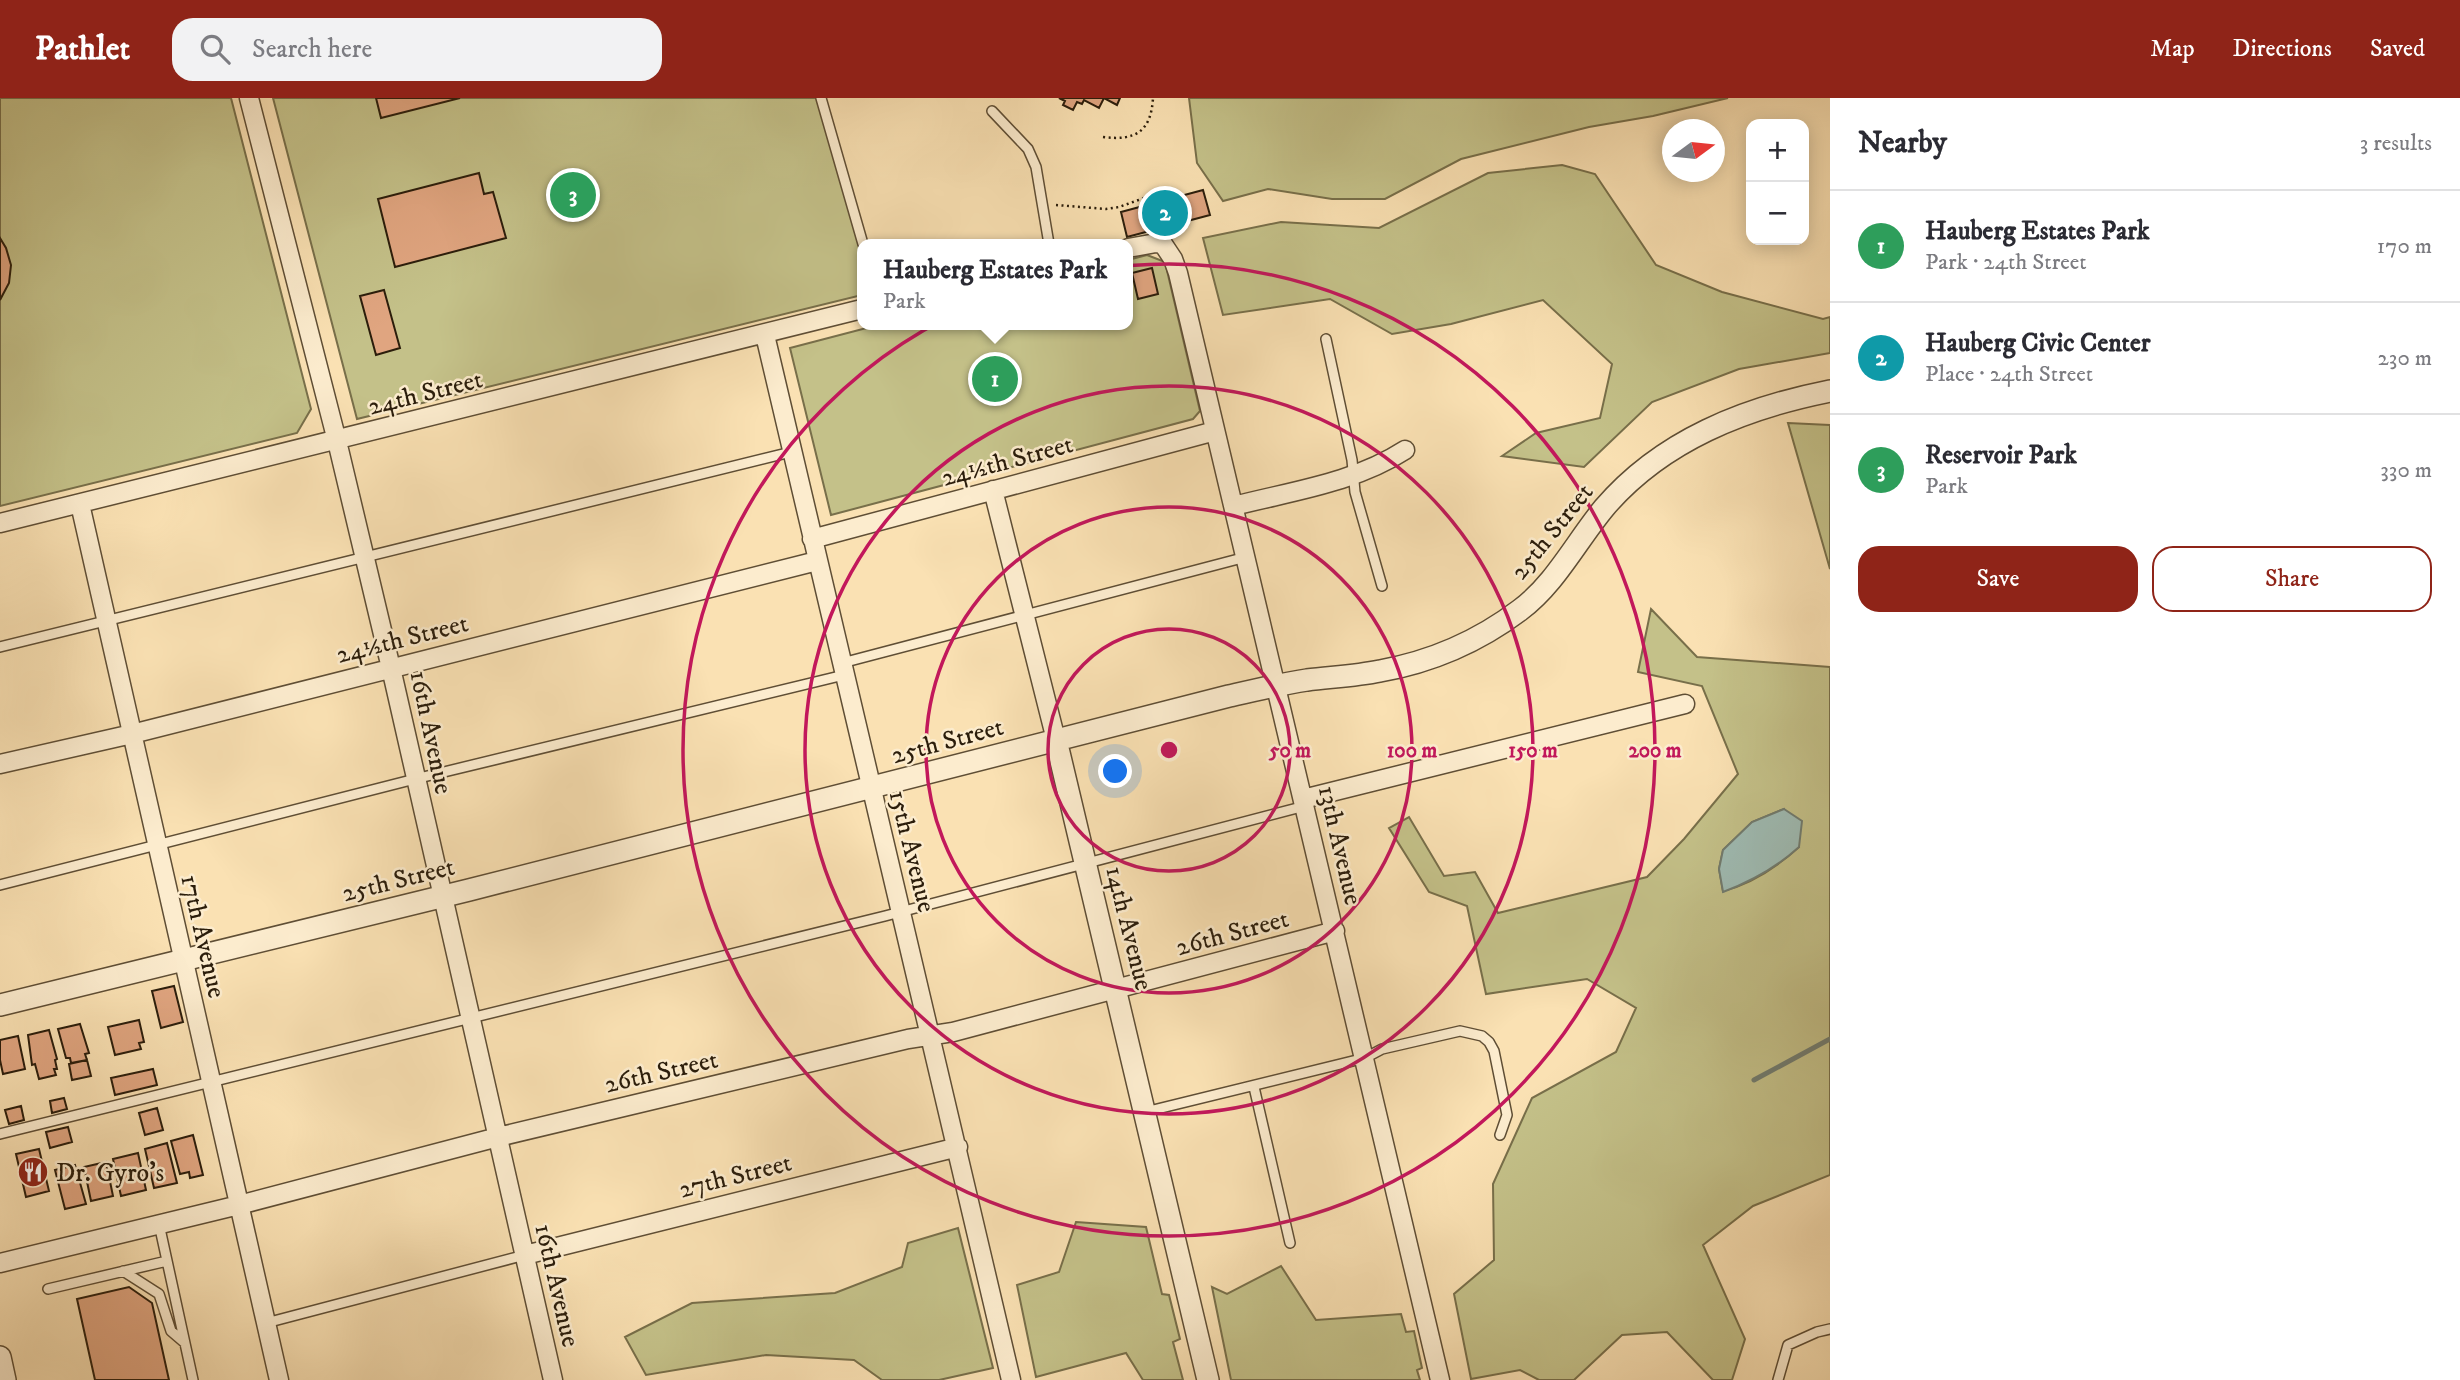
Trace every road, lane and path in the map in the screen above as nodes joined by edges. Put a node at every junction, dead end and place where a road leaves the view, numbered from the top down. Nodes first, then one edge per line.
1 (249, 98) edge
2 (821, 98) edge
3 (1153, 98) edge
4 (992, 111) dead end
5 (1103, 137) dead end
6 (1172, 188) dead end
7 (1042, 202) junction
8 (862, 239) edge
9 (1048, 239) edge
10 (1133, 247) edge
11 (857, 310) edge
12 (765, 335) junction
13 (1326, 339) dead end
14 (1830, 391) edge
15 (1215, 431) junction
16 (337, 441) junction
17 (1405, 450) dead end
18 (791, 452) junction
19 (1353, 476) junction
20 (993, 490) junction
21 (80, 504) junction
22 (1234, 506) junction
23 (0, 523) edge
24 (812, 539) junction
25 (1246, 557) junction
26 (365, 558) junction
27 (817, 561) junction
28 (1382, 586) dead end
29 (1024, 615) junction
30 (105, 621) junction
31 (0, 646) edge
32 (391, 668) junction
33 (843, 669) junction
34 (1277, 685) junction
35 (1685, 704) dead end
36 (132, 734) junction
37 (1056, 740) junction
38 (0, 764) edge
39 (415, 779) junction
40 (871, 789) junction
41 (1304, 803) junction
42 (157, 845) junction
43 (1085, 863) junction
44 (0, 884) edge
45 (442, 896) junction
46 (901, 912) junction
47 (1335, 931) junction
48 (183, 961) junction
49 (1116, 990) junction
50 (0, 1005) edge
51 (470, 1018) junction
52 (930, 1035) junction
53 (1365, 1058) junction
54 (211, 1083) junction
55 (1254, 1087) junction
56 (1145, 1112) junction
57 (0, 1134) edge
58 (1500, 1135) dead end
59 (498, 1137) junction
60 (958, 1147) junction
61 (239, 1205) junction
62 (159, 1224) junction
63 (1290, 1243) dead end
64 (525, 1255) junction
65 (167, 1261) junction
66 (0, 1263) edge
67 (123, 1271) junction
68 (48, 1289) dead end
69 (266, 1323) junction
70 (1830, 1329) edge
71 (185, 1343) junction
72 (0, 1357) edge
73 (5, 1380) edge
74 (193, 1380) edge
75 (279, 1380) edge
76 (553, 1380) edge
77 (1011, 1380) edge
78 (1208, 1380) edge
79 (1440, 1380) edge
80 (1778, 1380) edge

1 - 16 street, 16th Avenue
2 - 8 lane
3 - 5 path
4 - 7 lane
6 - 7 path
7 - 9 lane
10 - 15 street, 13th Avenue
11 - 12 street, 24th Street
12 - 16 street, 24th Street
12 - 18 street, 15th Avenue
13 - 19 lane
14 - 34 street, 25th Street
15 - 20 street, 24½th Street
15 - 22 street, 13th Avenue
16 - 21 street, 24th Street
16 - 26 street, 16th Avenue
17 - 19 street
18 - 24 street, 15th Avenue
18 - 26 lane
19 - 22 street
19 - 28 lane
20 - 24 street, 24½th Street
20 - 29 street, 14th Avenue
21 - 23 street, 24th Street
21 - 30 street, 17th Avenue
22 - 25 street, 13th Avenue
24 - 27 street, 15th Avenue
25 - 29 lane
25 - 34 street, 13th Avenue
26 - 30 lane
26 - 32 street, 16th Avenue
27 - 32 street, 24½th Street
27 - 33 street, 15th Avenue
29 - 33 lane
29 - 37 street, 14th Avenue
30 - 31 lane
30 - 36 street, 17th Avenue
32 - 36 street, 24½th Street
32 - 39 street, 16th Avenue
33 - 39 lane
33 - 40 street, 15th Avenue
34 - 37 street, 25th Street
34 - 41 street, 13th Avenue
35 - 41 street
36 - 38 street, 24½th Street
36 - 42 street, 17th Avenue
37 - 40 street, 25th Street
37 - 43 street, 14th Avenue
39 - 42 lane
39 - 45 street, 16th Avenue
40 - 45 street, 25th Street
40 - 46 street, 15th Avenue
41 - 43 lane
41 - 47 street, 13th Avenue
42 - 44 lane
42 - 48 street, 17th Avenue
43 - 46 lane
43 - 49 street, 14th Avenue
45 - 48 street, 25th Street
45 - 51 street, 16th Avenue
46 - 51 lane
46 - 52 street, 15th Avenue
47 - 49 street, 26th Street
47 - 53 street, 13th Avenue
48 - 50 street, 25th Street
48 - 54 street, 17th Avenue
49 - 52 street, 26th Street
49 - 56 street, 14th Avenue
51 - 54 lane
51 - 59 street, 16th Avenue
52 - 59 street, 26th Street
52 - 60 street, 15th Avenue
53 - 55 lane
53 - 58 lane
53 - 79 street, 13th Avenue
54 - 57 lane
54 - 61 street, 17th Avenue
55 - 56 lane
55 - 63 lane
56 - 78 street, 14th Avenue
59 - 61 street, 26th Street
59 - 64 street, 16th Avenue
60 - 64 street, 27th Street
60 - 77 street, 15th Avenue
61 - 62 street, 26th Street
61 - 69 street, 17th Avenue
62 - 65 lane
62 - 66 street, 26th Street
64 - 69 lane
64 - 76 street, 16th Avenue
65 - 67 lane
65 - 71 lane
67 - 68 lane
67 - 71 lane
69 - 75 street, 17th Avenue
70 - 80 lane
71 - 74 lane
72 - 73 street

